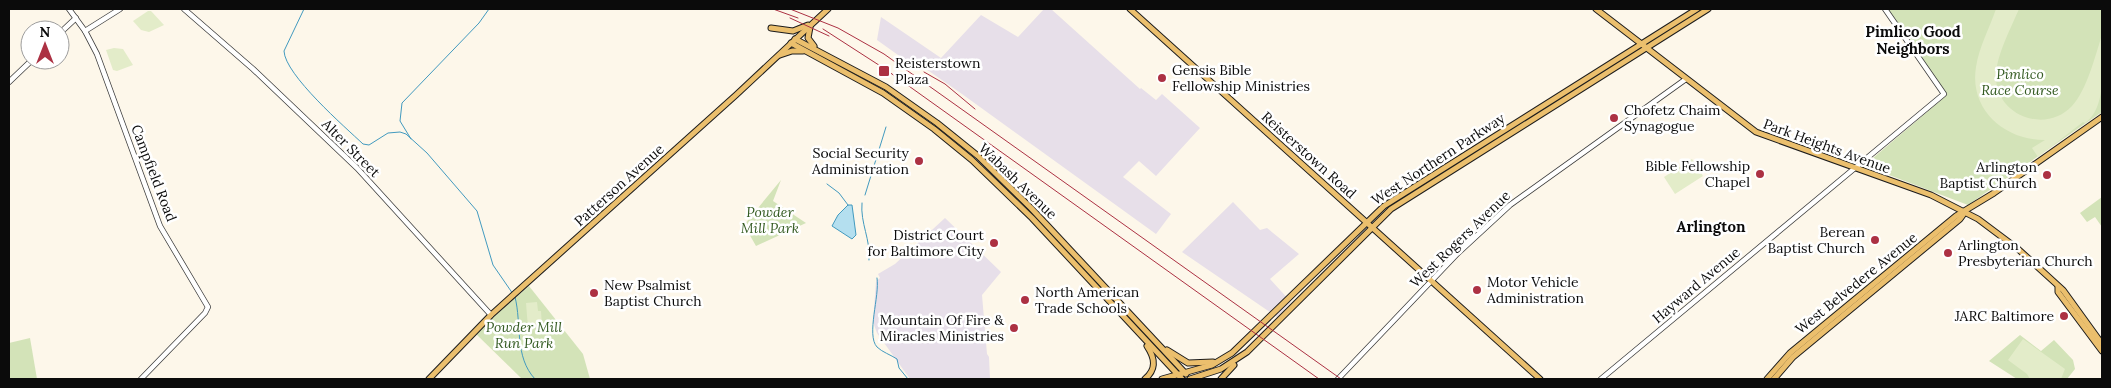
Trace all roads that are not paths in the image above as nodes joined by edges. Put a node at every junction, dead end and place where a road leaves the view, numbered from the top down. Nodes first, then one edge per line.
1 (69, 9) edge
2 (120, 9) edge
3 (184, 9) edge
4 (828, 9) edge
5 (1130, 9) edge
6 (1596, 9) edge
7 (1697, 9) edge
8 (1708, 9) edge
9 (1885, 9) edge
10 (76, 18) junction
11 (814, 21) junction
12 (70, 24) edge
13 (771, 28) dead end
14 (85, 30) junction
15 (793, 41) junction
16 (1640, 43) junction
17 (1645, 48) junction
18 (823, 56) junction
19 (771, 60) junction
20 (1612, 69) junction
21 (22, 70) edge
22 (1686, 79) junction
23 (9, 82) edge
24 (2102, 117) edge
25 (1854, 168) junction
26 (1965, 212) junction
27 (1366, 222) junction
28 (1372, 227) junction
29 (1318, 270) junction
30 (1431, 281) junction
31 (1311, 287) junction
32 (2058, 287) junction
33 (491, 315) junction
34 (1139, 333) junction
35 (2102, 344) edge
36 (1159, 345) junction
37 (2102, 351) edge
38 (1242, 356) junction
39 (1218, 362) junction
40 (1185, 373) junction
41 (1180, 377) edge
42 (141, 379) edge
43 (428, 379) edge
44 (1145, 379) edge
45 (1162, 379) edge
46 (1190, 379) edge
47 (1221, 379) edge
48 (1338, 379) edge
49 (1540, 379) edge
50 (1601, 379) edge
51 (1767, 379) edge
52 (1774, 379) edge

1 - 10 street, Campfield Road
2 - 14 street
3 - 33 street, Alter Street
4 - 11 main road, Patterson Avenue
5 - 27 main road, Reisterstown Road
6 - 16 main road, Park Heights Avenue
7 - 16 main road, West Northern Parkway
8 - 17 main road, West Northern Parkway
9 - 25 street, Hayward Avenue
10 - 12 street
10 - 14 street, Campfield Road
11 - 13 main road
11 - 15 main road, Patterson Avenue
11 - 18 main road
14 - 42 street, Campfield Road
15 - 18 main road, Wabash Avenue
15 - 19 main road, Patterson Avenue
16 - 17 main road, Park Heights Avenue
16 - 20 main road
16 - 27 main road, West Northern Parkway
17 - 20 main road, West Northern Parkway
17 - 22 main road, Park Heights Avenue
18 - 19 main road
18 - 34 main road, Wabash Avenue
18 - 36 main road, Wabash Avenue
19 - 33 main road, Patterson Avenue
20 - 28 main road, West Northern Parkway
21 - 23 street
22 - 25 main road, Park Heights Avenue
22 - 30 street, West Rogers Avenue
24 - 26 main road, West Belvedere Avenue
25 - 26 main road, Park Heights Avenue
25 - 50 street, Hayward Avenue
26 - 32 main road, Park Heights Avenue
26 - 51 main road, West Belvedere Avenue
26 - 52 main road, West Belvedere Avenue
27 - 28 main road, Reisterstown Road
27 - 29 main road, West Northern Parkway
28 - 30 main road, Reisterstown Road
28 - 31 main road, West Northern Parkway
29 - 31 main road
29 - 39 main road, West Northern Parkway
30 - 48 street, West Rogers Avenue
30 - 49 main road, Reisterstown Road
31 - 38 main road, West Northern Parkway
32 - 35 main road, Park Heights Avenue
32 - 37 main road, Park Heights Avenue
33 - 43 main road, Patterson Avenue
34 - 41 main road, Wabash Avenue
34 - 44 main road
36 - 39 main road
36 - 40 main road, Wabash Avenue
38 - 46 main road, West Northern Parkway
38 - 47 main road
39 - 40 main road, West Northern Parkway
40 - 41 main road, West Northern Parkway
40 - 46 main road, Wabash Avenue
41 - 45 main road, West Northern Parkway

